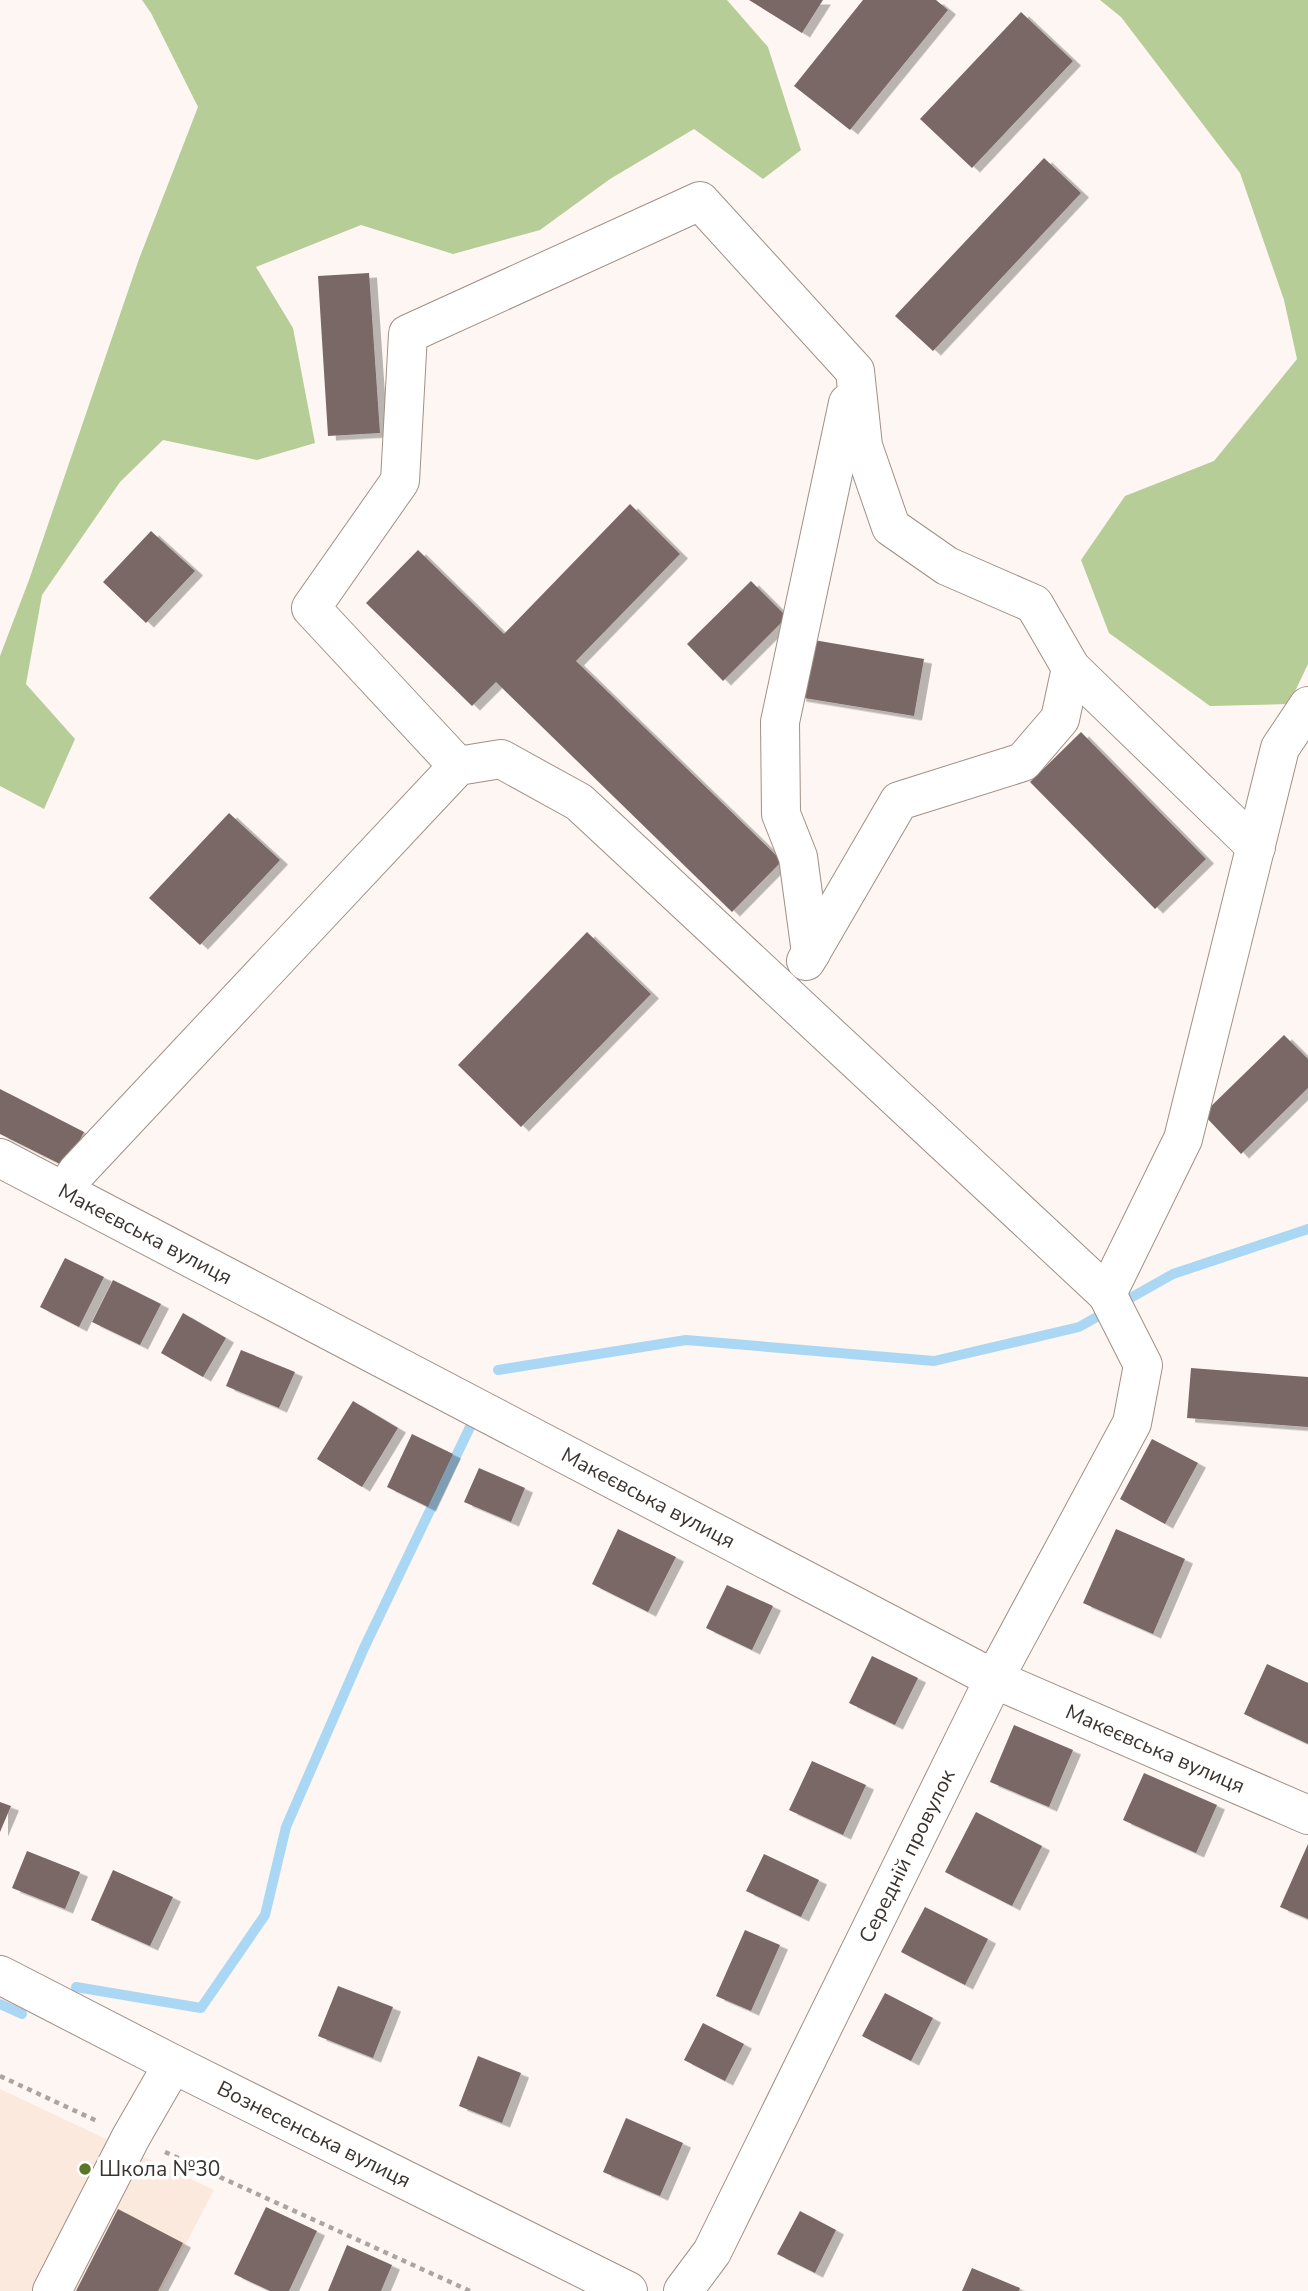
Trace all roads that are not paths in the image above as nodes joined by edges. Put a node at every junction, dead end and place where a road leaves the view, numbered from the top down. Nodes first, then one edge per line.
1 (855, 371) junction
2 (1072, 668) junction
3 (1308, 706) edge
4 (458, 766) junction
5 (1256, 847) junction
6 (811, 953) junction
7 (787, 995) junction
8 (0, 1158) edge
9 (64, 1191) junction
10 (1107, 1294) junction
11 (994, 1679) junction
12 (1308, 1815) edge
13 (0, 1975) edge
14 (173, 2064) junction
15 (52, 2291) edge
16 (628, 2291) edge
17 (683, 2291) edge

1 - 2 street
1 - 4 street
1 - 6 street
2 - 5 street
2 - 6 street
3 - 5 street
4 - 7 street
4 - 9 street
5 - 10 street
6 - 7 street
7 - 10 street
8 - 9 street, Макеєвська вулиця
9 - 11 street, Макеєвська вулиця
10 - 11 street, Середній провулок
11 - 12 street, Макеєвська вулиця
11 - 17 street, Середній провулок
13 - 14 street, Вознесенська вулиця
14 - 15 street
14 - 16 street, Вознесенська вулиця

